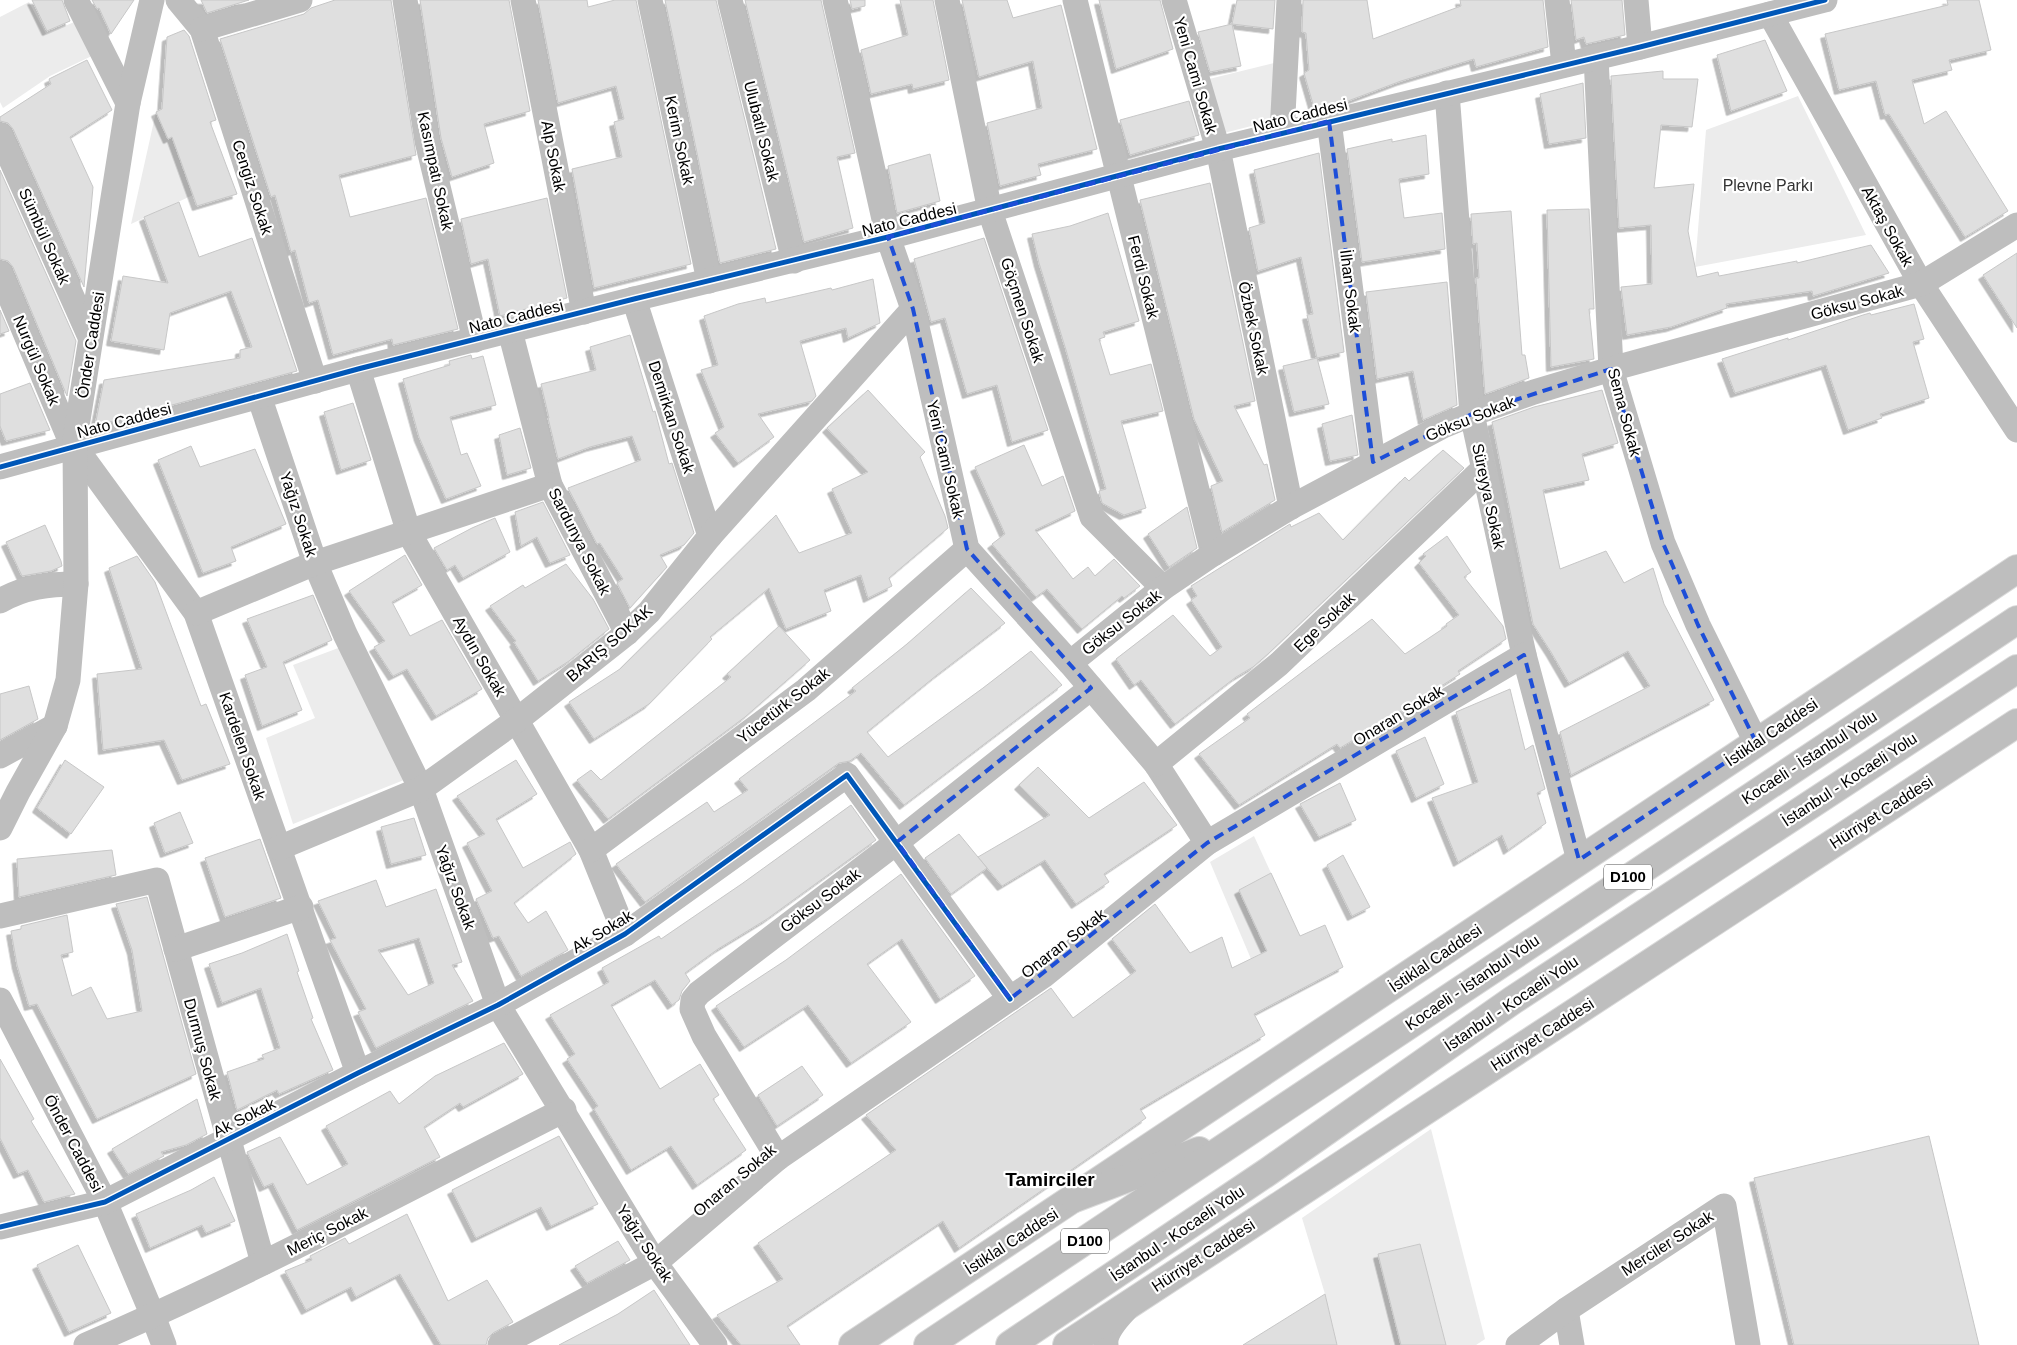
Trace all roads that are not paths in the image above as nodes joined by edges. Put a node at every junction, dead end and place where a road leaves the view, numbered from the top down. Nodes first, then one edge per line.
1 (76, 0) edge
2 (152, 0) edge
3 (178, 0) edge
4 (300, 0) edge
5 (405, 0) edge
6 (523, 0) edge
7 (650, 0) edge
8 (730, 0) edge
9 (835, 0) edge
10 (947, 0) edge
11 (1075, 0) edge
12 (1174, 0) edge
13 (1289, 0) edge
14 (1557, 0) edge
15 (1636, 0) edge
16 (1814, 1) edge
17 (1770, 14) junction
18 (202, 30) junction
19 (1640, 47) junction
20 (1596, 58) junction
21 (1564, 65) junction
22 (1447, 93) junction
23 (128, 103) junction
24 (1329, 121) junction
25 (1282, 133) junction
26 (0, 134) edge
27 (1218, 149) junction
28 (1118, 176) junction
29 (990, 211) junction
30 (2017, 225) edge
31 (888, 237) junction
32 (794, 261) junction
33 (0, 273) edge
34 (709, 281) junction
35 (1921, 284) junction
36 (634, 299) junction
37 (913, 309) junction
38 (584, 312) junction
39 (510, 331) junction
40 (90, 337) junction
41 (474, 340) junction
42 (358, 369) junction
43 (1611, 369) junction
44 (315, 381) junction
45 (260, 396) junction
46 (1472, 414) junction
47 (2017, 430) edge
48 (75, 446) junction
49 (1373, 462) junction
50 (0, 467) edge
51 (1483, 469) junction
52 (550, 485) junction
53 (1291, 507) junction
54 (409, 533) junction
55 (710, 536) junction
56 (966, 549) junction
57 (1213, 554) junction
58 (315, 564) junction
59 (2017, 569) edge
60 (76, 584) junction
61 (1163, 588) junction
62 (0, 601) edge
63 (196, 613) junction
64 (2017, 620) edge
65 (626, 633) junction
66 (1524, 655) junction
67 (1070, 663) junction
68 (2017, 669) edge
69 (1091, 688) junction
70 (517, 720) junction
71 (2017, 723) edge
72 (55, 726) junction
73 (1756, 742) junction
74 (0, 756) edge
75 (1156, 764) junction
76 (421, 789) junction
77 (0, 828) edge
78 (897, 842) junction
79 (1207, 843) junction
80 (279, 848) junction
81 (591, 850) junction
82 (1579, 860) junction
83 (301, 907) junction
84 (0, 916) edge
85 (625, 934) junction
86 (176, 949) junction
87 (1010, 999) junction
88 (0, 1000) edge
89 (498, 1004) junction
90 (358, 1073) junction
91 (564, 1110) junction
92 (1241, 1136) junction
93 (227, 1139) junction
94 (778, 1158) junction
95 (1075, 1198) junction
96 (105, 1202) junction
97 (0, 1227) edge
98 (263, 1263) junction
99 (655, 1263) junction
100 (1135, 1300) junction
101 (1566, 1310) junction
102 (153, 1316) junction
103 (1106, 1343) edge
104 (86, 1345) edge
105 (164, 1345) edge
106 (500, 1345) edge
107 (715, 1345) edge
108 (853, 1345) edge
109 (928, 1345) edge
110 (1010, 1345) edge
111 (1067, 1345) edge
112 (1074, 1345) edge
113 (1518, 1345) edge
114 (1572, 1345) edge
115 (1748, 1345) edge

1 - 23 street
2 - 23 street, Önder Caddesi
3 - 18 street, Cengiz Sokak
4 - 18 street
5 - 41 street, Kasımpatı Sokak
6 - 38 street, Alp Sokak
7 - 34 street, Kerim Sokak
8 - 32 street, Ulubatlı Sokak
9 - 31 street, Yeni Cami Sokak
10 - 29 street, Göçmen Sokak
11 - 28 street, Ferdi Sokak
12 - 27 street, Yeni Cami Sokak
13 - 25 street
14 - 21 street
15 - 19 street
16 - 17 street, Nato Caddesi
17 - 19 street, Nato Caddesi
17 - 35 street, Aktaş Sokak
18 - 44 street, Cengiz Sokak
19 - 20 street, Nato Caddesi
20 - 21 street, Nato Caddesi
20 - 43 street, Sema Sokak
21 - 22 street, Nato Caddesi
22 - 24 street, Nato Caddesi
22 - 46 street, Süreyya Sokak
23 - 40 street, Önder Caddesi
24 - 25 street, Nato Caddesi
24 - 49 street, İlhan Sokak
25 - 27 street, Nato Caddesi
26 - 40 street, Sümbül Sokak
27 - 28 street, Nato Caddesi
27 - 53 street, Özbek Sokak
28 - 29 street, Nato Caddesi
28 - 57 street, Ferdi Sokak
29 - 31 street, Nato Caddesi
29 - 61 street, Göçmen Sokak
30 - 35 street, Göksu Sokak
31 - 32 street, Nato Caddesi
31 - 37 street, Yeni Cami Sokak
32 - 34 street, Nato Caddesi
33 - 48 street, Nurgül Sokak
34 - 36 street, Nato Caddesi
35 - 43 street, Göksu Sokak
35 - 47 street, Aktaş Sokak
36 - 38 street, Nato Caddesi
36 - 55 street, Demirkan Sokak
37 - 55 street, BARIŞ SOKAK
37 - 56 street, Yeni Cami Sokak
38 - 39 street, Nato Caddesi
39 - 41 street, Nato Caddesi
39 - 52 street, Sardunya Sokak
40 - 48 street, Önder Caddesi
41 - 42 street, Nato Caddesi
42 - 44 street, Nato Caddesi
42 - 54 street, Aydın Sokak
43 - 46 street, Göksu Sokak
43 - 73 street, Sema Sokak
44 - 45 street, Nato Caddesi
45 - 48 street, Nato Caddesi
45 - 58 street, Yağız Sokak
46 - 49 street, Göksu Sokak
46 - 51 street, Süreyya Sokak
48 - 50 street, Nato Caddesi
48 - 60 street, Önder Caddesi
48 - 63 street, Kardelen Sokak
49 - 53 street, Göksu Sokak
51 - 66 street, Süreyya Sokak
51 - 75 street, Ege Sokak
52 - 54 street
52 - 65 street, Sardunya Sokak
53 - 57 street, Göksu Sokak
54 - 58 street
54 - 70 street, Aydın Sokak
55 - 65 street, BARIŞ SOKAK
56 - 67 street, Yeni Cami Sokak
56 - 81 street, Yücetürk Sokak
57 - 61 street, Göksu Sokak
58 - 63 street
58 - 76 street, Yağız Sokak
59 - 73 main road, İstiklal Caddesi
60 - 62 street
60 - 72 street, Önder Caddesi
61 - 67 street, Göksu Sokak
63 - 80 street, Kardelen Sokak
64 - 92 main road, Kocaeli - İstanbul Yolu / D100
65 - 70 street, BARIŞ SOKAK
66 - 79 street, Onaran Sokak
66 - 82 street, Süreyya Sokak
67 - 69 street, Yeni Cami Sokak
68 - 110 main road, İstanbul - Kocaeli Yolu / D100
69 - 75 street, Yeni Cami Sokak
69 - 78 street, Göksu Sokak
70 - 76 street, BARIŞ SOKAK
70 - 81 street, Aydın Sokak
71 - 100 main road, Hürriyet Caddesi
72 - 74 street
72 - 77 street, Önder Caddesi
73 - 82 main road, İstiklal Caddesi
75 - 79 street, Yeni Cami Sokak
76 - 80 street, BARIŞ SOKAK
76 - 89 street, Yağız Sokak
78 - 85 street, Ak Sokak
78 - 87 street, Ak Sokak
78 - 94 street, Göksu Sokak
79 - 87 street, Onaran Sokak
80 - 83 street, Kardelen Sokak
81 - 85 street, Aydın Sokak
82 - 95 main road, İstiklal Caddesi
83 - 86 street
83 - 90 street, Kardelen Sokak
84 - 86 street, Durmuş Sokak
85 - 89 street, Ak Sokak
86 - 93 street, Durmuş Sokak
87 - 94 street, Onaran Sokak
88 - 96 street, Önder Caddesi
89 - 90 street, Ak Sokak
89 - 91 street, Yağız Sokak
90 - 93 street, Ak Sokak
91 - 98 street, Meriç Sokak
91 - 99 street, Yağız Sokak
92 - 95 main road
92 - 109 main road, Kocaeli - İstanbul Yolu / D100
93 - 96 street, Ak Sokak
93 - 98 street, Durmuş Sokak
94 - 99 street, Onaran Sokak
95 - 108 main road, İstiklal Caddesi
96 - 97 street, Ak Sokak
96 - 102 street, Önder Caddesi
98 - 102 street, Meriç Sokak
99 - 106 street, Onaran Sokak
99 - 107 street, Yağız Sokak
100 - 103 street
100 - 111 main road, Hürriyet Caddesi
101 - 113 street, Merciler Sokak
101 - 114 street
101 - 115 street, Merciler Sokak
102 - 104 street, Meriç Sokak
102 - 105 street, Önder Caddesi
103 - 112 street

